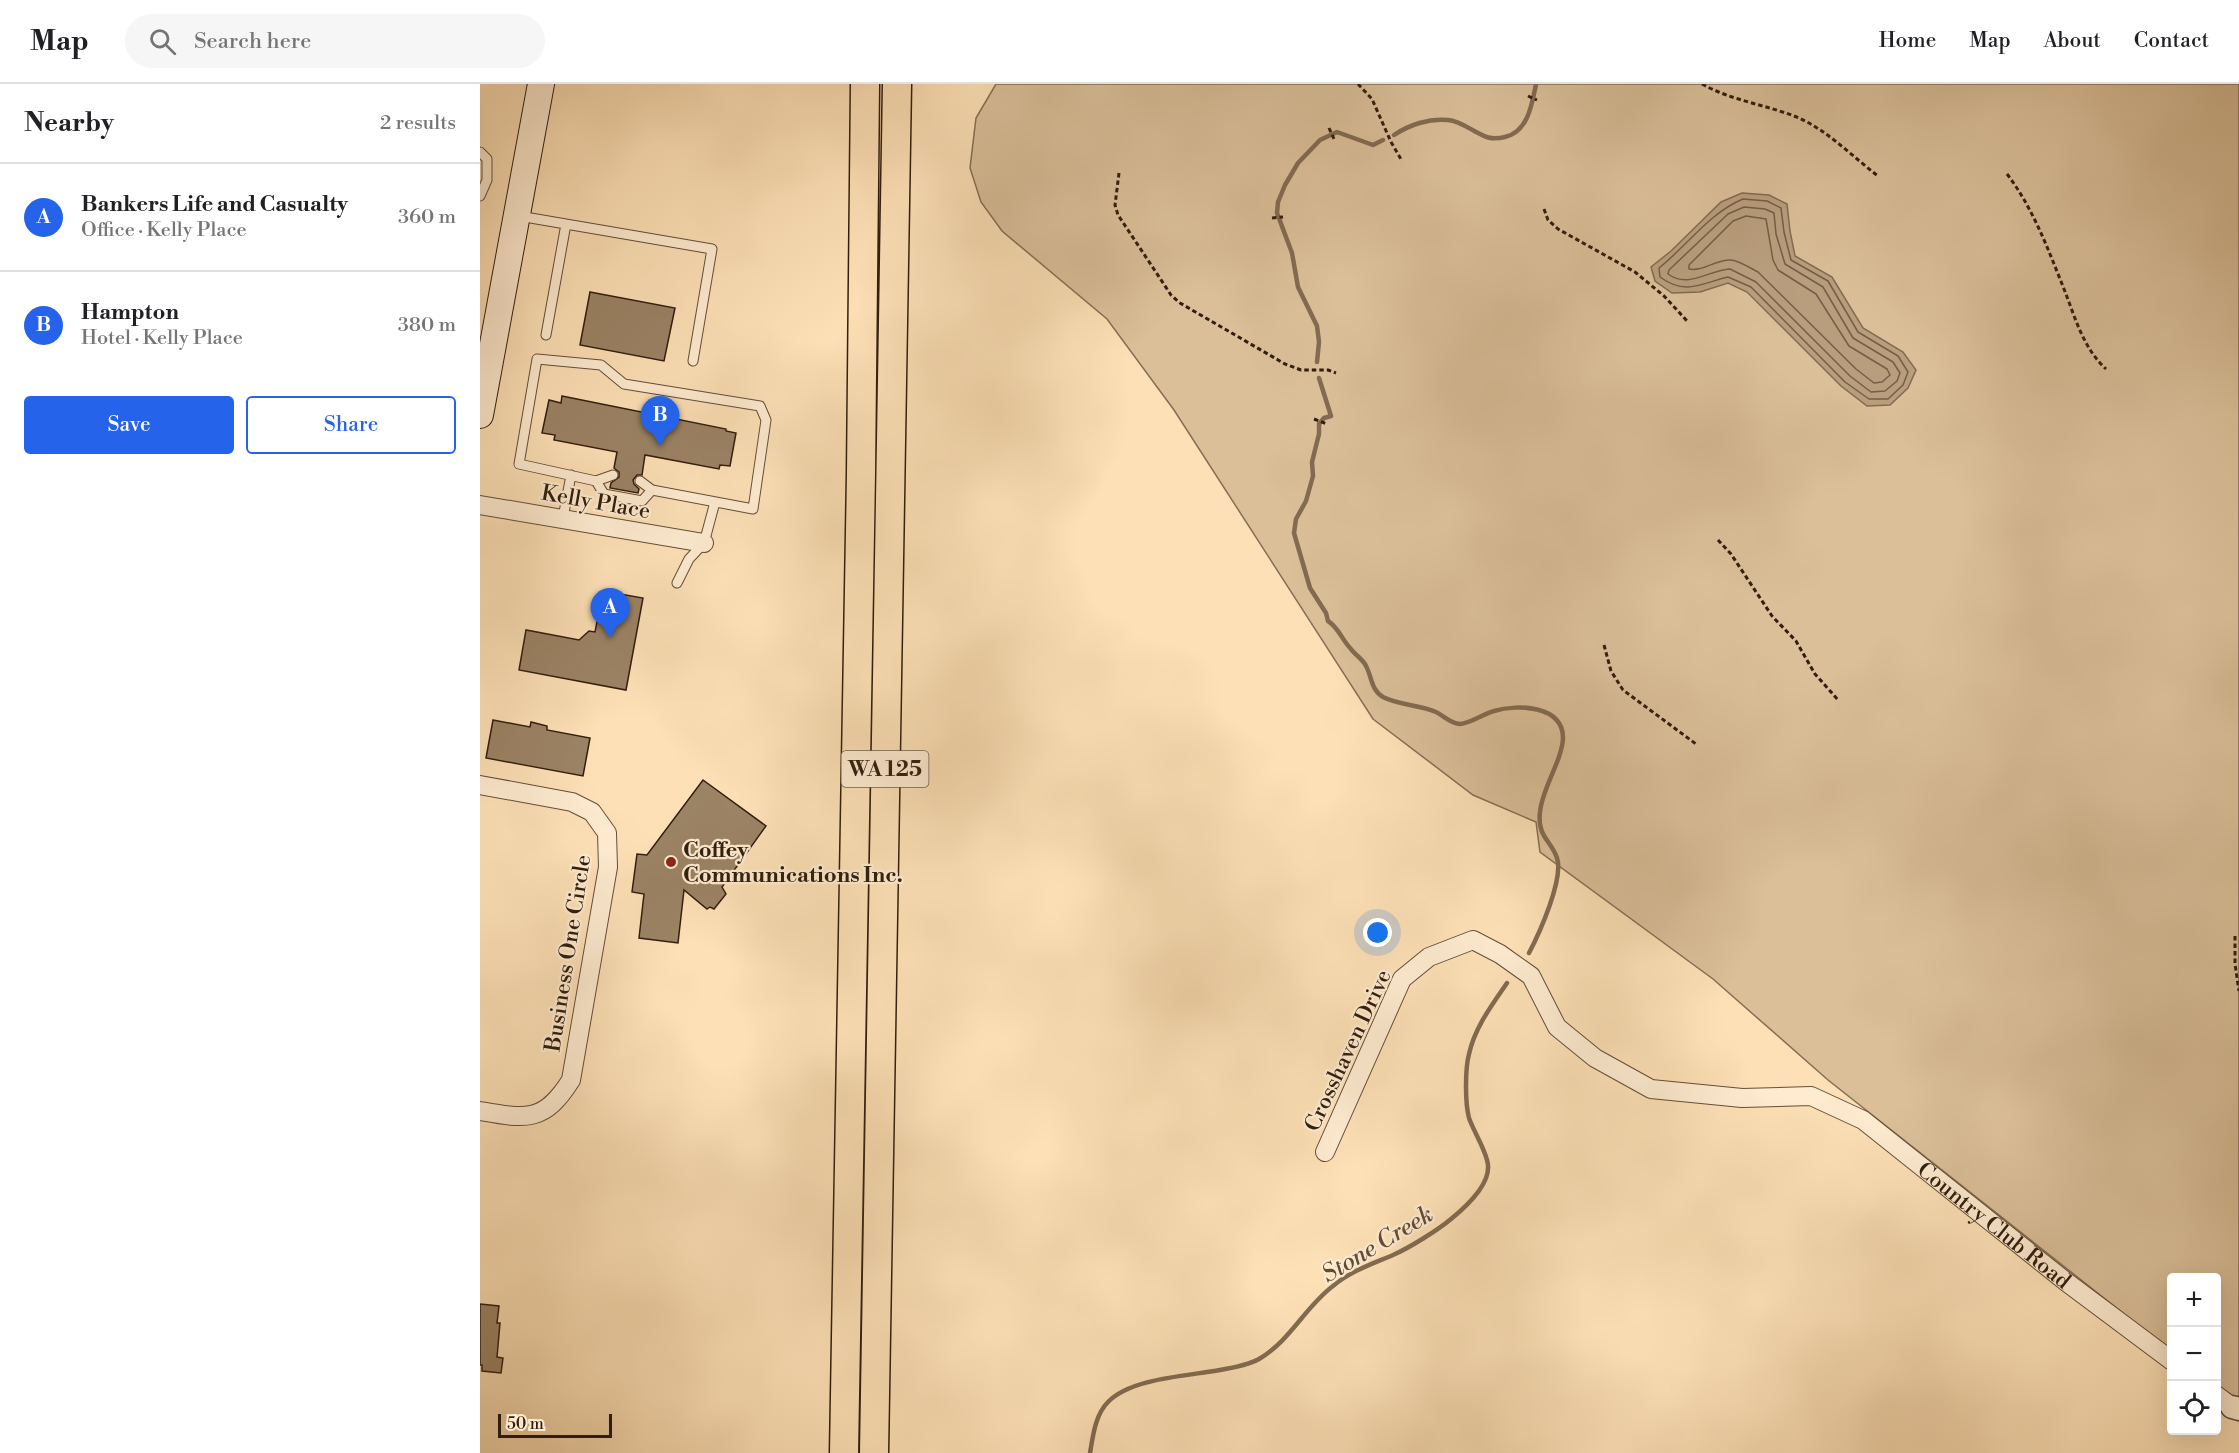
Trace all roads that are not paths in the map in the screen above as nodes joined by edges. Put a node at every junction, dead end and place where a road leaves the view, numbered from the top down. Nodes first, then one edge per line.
1 (541, 84) edge
2 (865, 84) edge
3 (897, 84) edge
4 (480, 152) edge
5 (480, 196) edge
6 (516, 216) junction
7 (566, 224) junction
8 (546, 335) dead end
9 (693, 361) dead end
10 (480, 415) edge
11 (571, 475) junction
12 (613, 475) dead end
13 (596, 481) junction
14 (640, 481) dead end
15 (652, 490) junction
16 (715, 502) junction
17 (480, 505) edge
18 (563, 518) junction
19 (704, 543) junction
20 (677, 583) dead end
21 (480, 785) edge
22 (1811, 1095) joint
23 (480, 1111) edge
24 (1326, 1152) dead end
25 (2167, 1357) edge
26 (844, 1453) edge
27 (874, 1453) edge

1 - 6 main road
2 - 26 main road, WA 125
3 - 27 main road, WA 125
4 - 5 lane
6 - 7 lane
6 - 10 main road
7 - 8 lane
7 - 9 lane
11 - 13 lane
11 - 16 lane
11 - 18 lane
12 - 13 lane
13 - 15 lane
14 - 15 lane
15 - 16 lane
16 - 19 lane
17 - 18 street, Kelly Place
18 - 19 street, Kelly Place
19 - 20 lane
21 - 23 street, Business One Circle
22 - 24 street, Crosshaven Drive
22 - 25 street, Country Club Road

